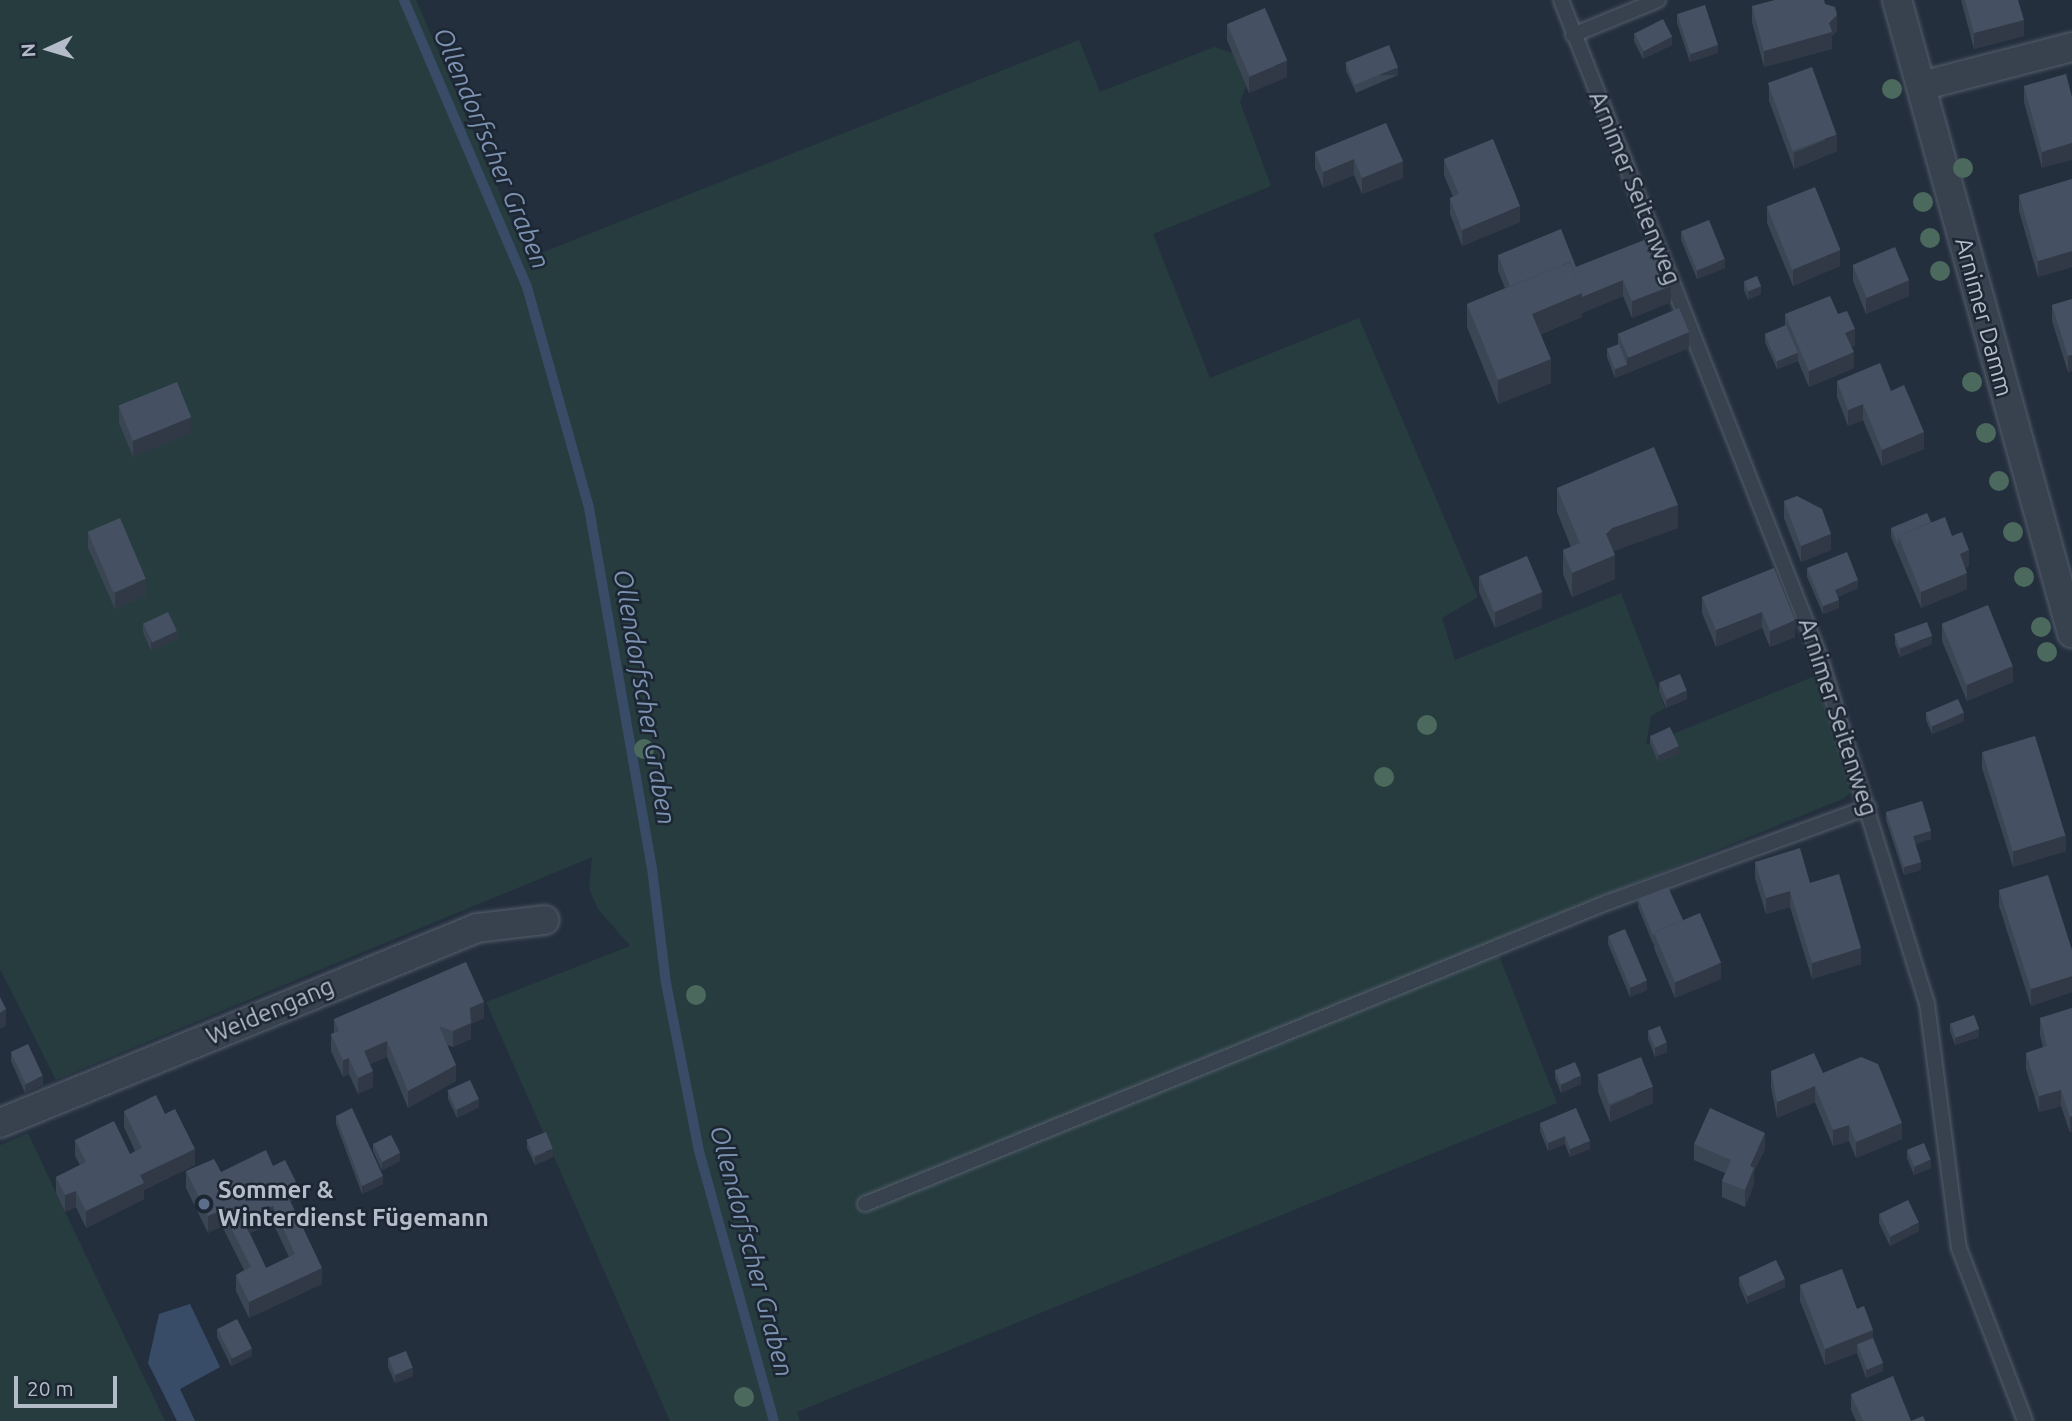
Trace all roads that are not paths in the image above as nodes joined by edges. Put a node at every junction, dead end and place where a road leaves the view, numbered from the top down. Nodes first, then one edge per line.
1 (1561, 0) edge
2 (1658, 0) edge
3 (1897, 0) edge
4 (1573, 36) junction
5 (2072, 47) edge
6 (1921, 86) junction
7 (2072, 633) edge
8 (1868, 807) junction
9 (545, 920) dead end
10 (0, 1123) edge
11 (865, 1204) dead end
12 (2025, 1421) edge

1 - 4 lane, Arnimer Seitenweg
2 - 4 lane
3 - 6 street, Arnimer Damm
4 - 8 lane, Arnimer Seitenweg
5 - 6 street
6 - 7 street, Arnimer Damm
8 - 11 lane
8 - 12 lane, Arnimer Seitenweg
9 - 10 street, Weidengang

